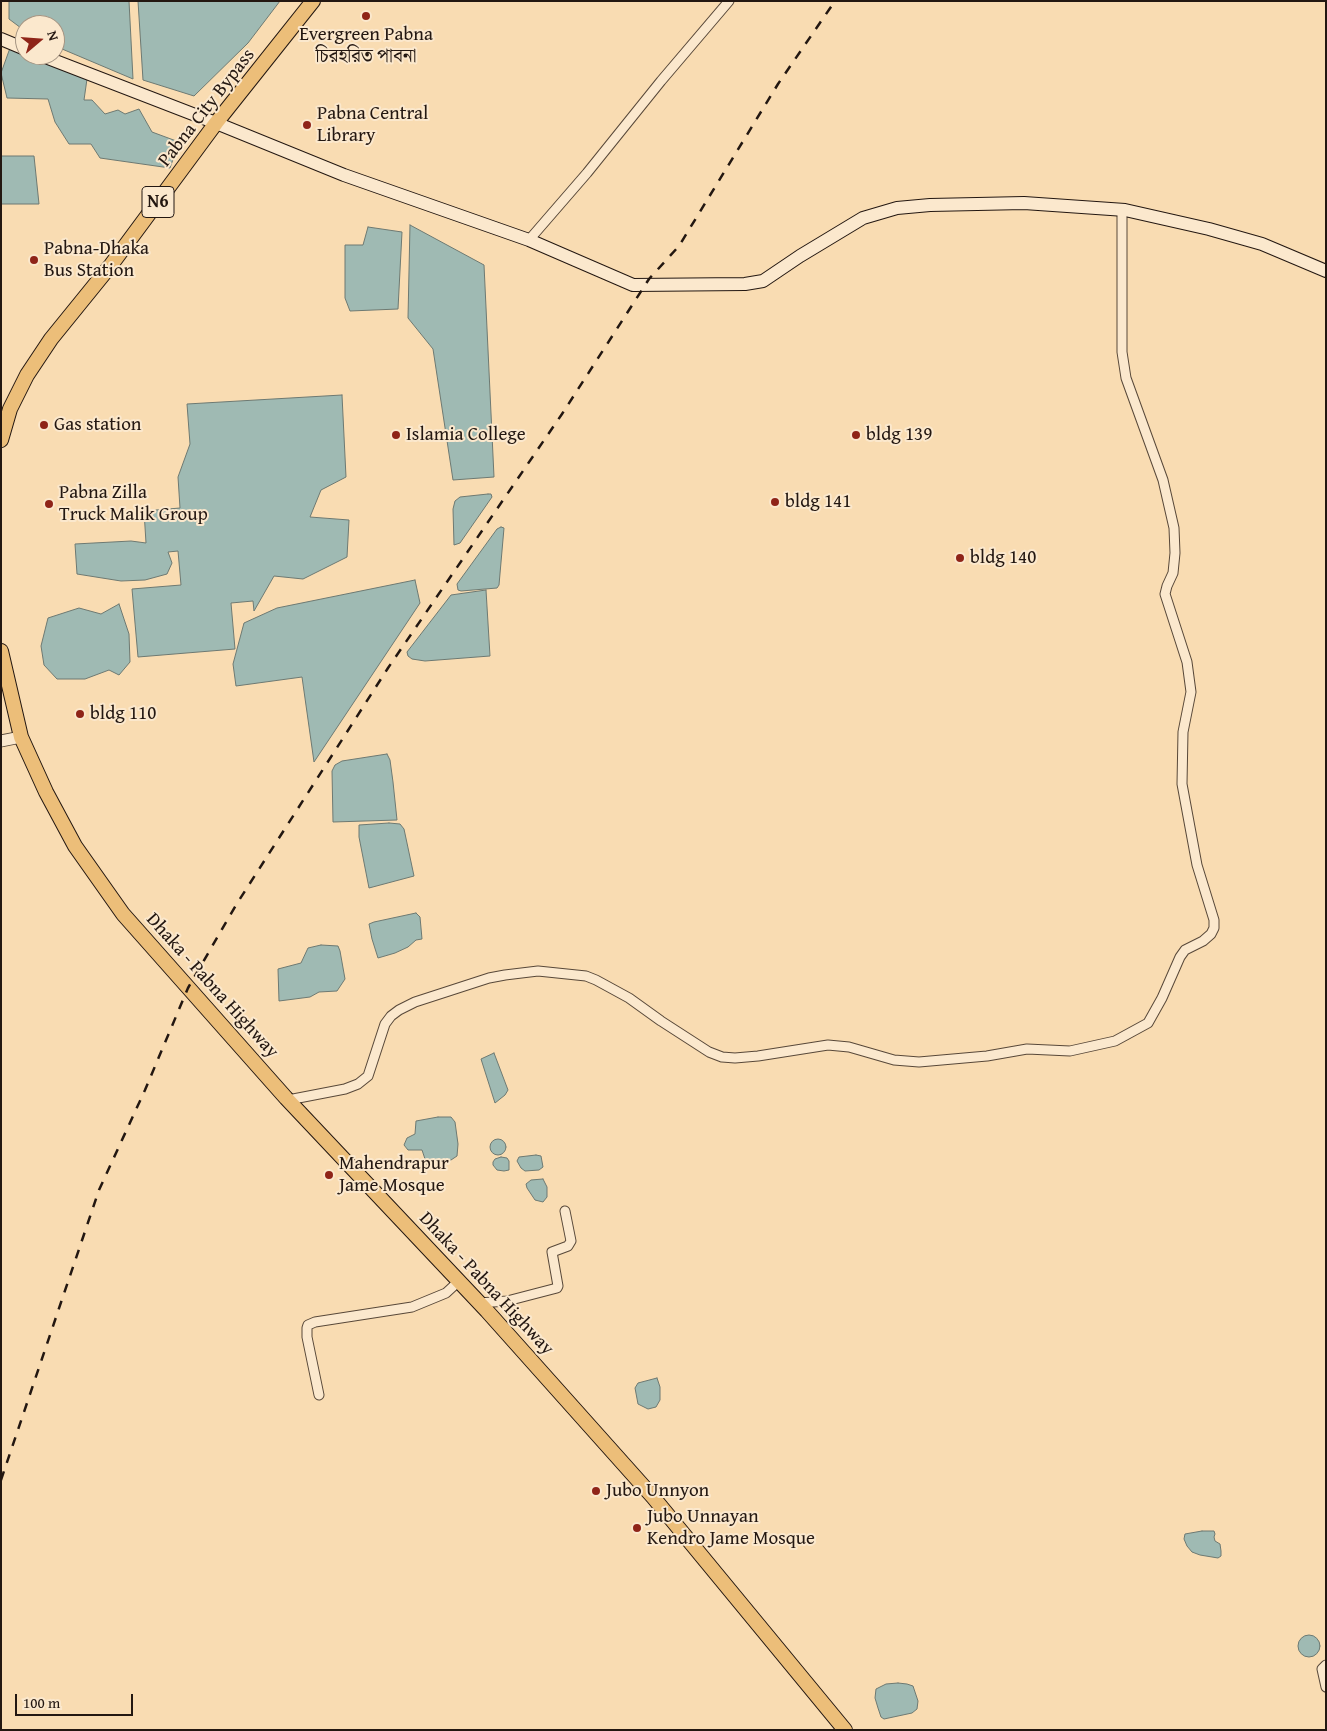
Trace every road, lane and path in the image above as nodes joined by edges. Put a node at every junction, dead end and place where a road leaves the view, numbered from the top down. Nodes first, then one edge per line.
1 (313, 1) edge
2 (730, 1) edge
3 (1, 39) edge
4 (15, 45) edge
5 (65, 65) edge
6 (216, 123) junction
7 (1122, 210) junction
8 (529, 240) junction
9 (1326, 271) edge
10 (6, 413) edge
11 (1, 440) edge
12 (1, 650) edge
13 (21, 737) junction
14 (1, 740) edge
15 (288, 1100) junction
16 (565, 1211) dead end
17 (459, 1281) junction
18 (479, 1303) junction
19 (319, 1395) dead end
20 (1326, 1665) edge
21 (1326, 1687) edge
22 (845, 1730) edge

1 - 6 highway, Pabna City Bypass / N6
2 - 8 street
3 - 4 main road
5 - 6 main road
6 - 8 main road
6 - 10 highway, Pabna City Bypass / N6
7 - 8 main road
7 - 9 main road
7 - 15 street
10 - 11 highway, Pabna City Bypass
12 - 13 highway, Dhaka - Pabna Highway
13 - 14 street
13 - 15 highway, Dhaka - Pabna Highway
15 - 17 highway, Dhaka - Pabna Highway
16 - 18 street
17 - 18 highway, Dhaka - Pabna Highway
17 - 19 street
18 - 22 highway, Dhaka - Pabna Highway
20 - 21 street

